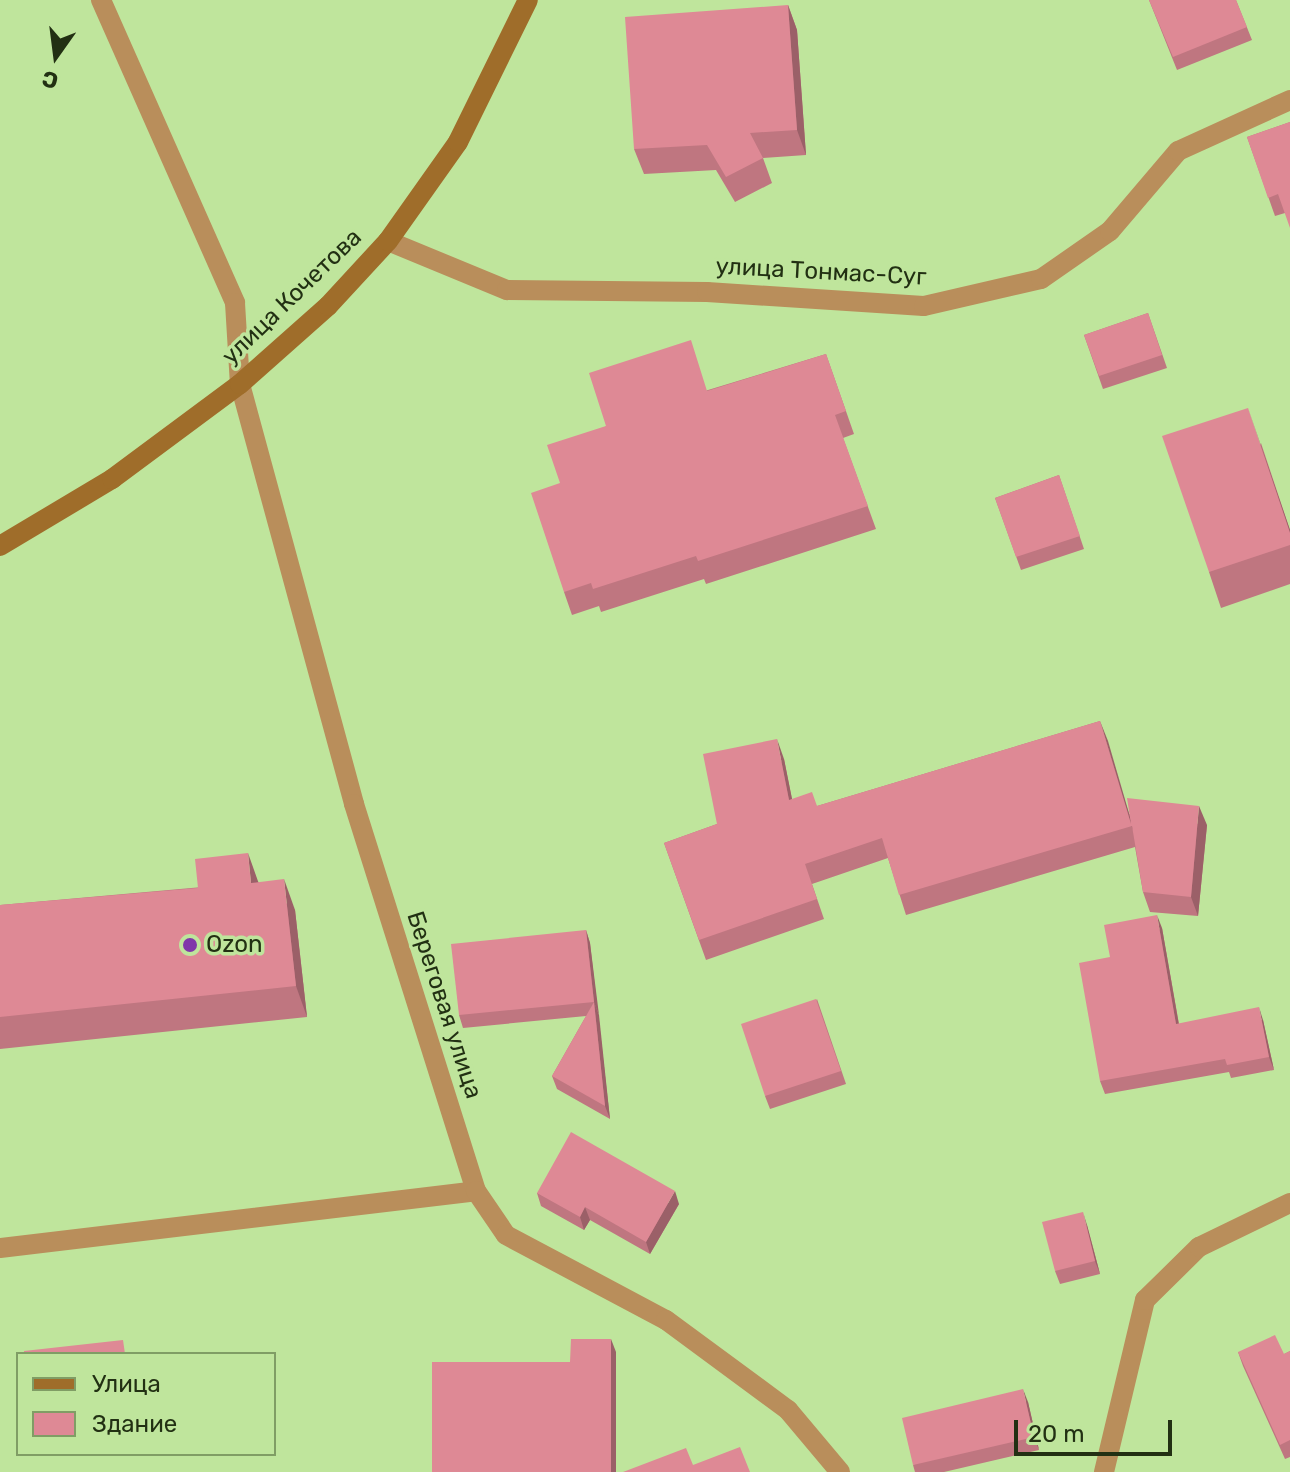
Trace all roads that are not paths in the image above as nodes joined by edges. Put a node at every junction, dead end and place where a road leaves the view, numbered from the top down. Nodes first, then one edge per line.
1 (101, 0) edge
2 (528, 0) edge
3 (1290, 100) edge
4 (388, 241) junction
5 (240, 384) junction
6 (0, 546) edge
7 (476, 1191) junction
8 (1290, 1203) edge
9 (0, 1248) edge
10 (840, 1472) edge
11 (1104, 1472) edge

1 - 5 street, Береговая улица
2 - 4 street, улица Кочетова
3 - 4 street, улица Тонмас-Суг
4 - 5 street, улица Кочетова
5 - 6 street, улица Кочетова
5 - 7 street, Береговая улица
7 - 9 street
7 - 10 street, Береговая улица
8 - 11 street

